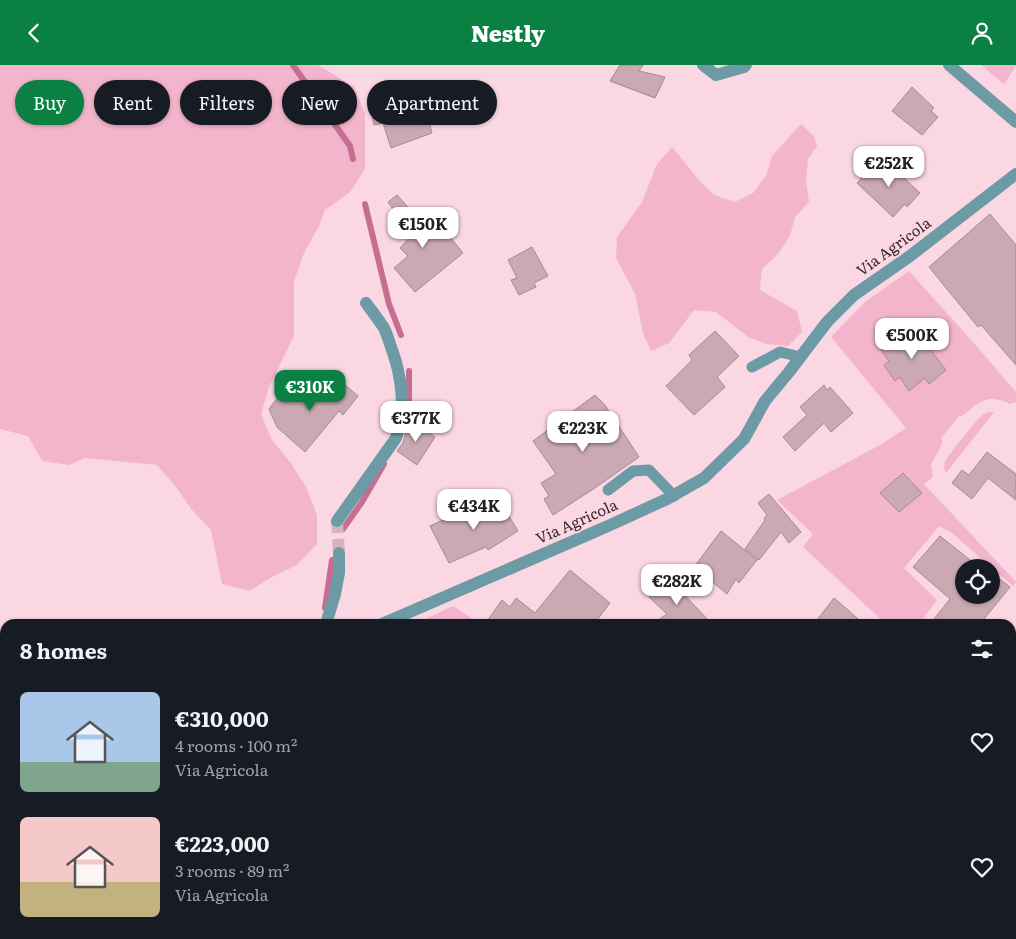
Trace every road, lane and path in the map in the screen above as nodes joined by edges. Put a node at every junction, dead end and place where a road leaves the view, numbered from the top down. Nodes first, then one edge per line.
1 (703, 65) edge
2 (746, 65) edge
3 (949, 65) edge
4 (1016, 122) edge
5 (1016, 174) edge
6 (366, 303) dead end
7 (801, 357) junction
8 (752, 367) dead end
9 (608, 490) dead end
10 (674, 496) junction
11 (337, 521) tunnel mouth
12 (339, 553) tunnel mouth
13 (327, 619) edge
14 (394, 619) edge

1 - 2 street
3 - 4 street
5 - 7 street, Via Agricola
6 - 11 street
7 - 8 lane
7 - 10 street, Via Agricola
9 - 10 lane, Via Agricola
10 - 14 street, Via Agricola
12 - 13 street

